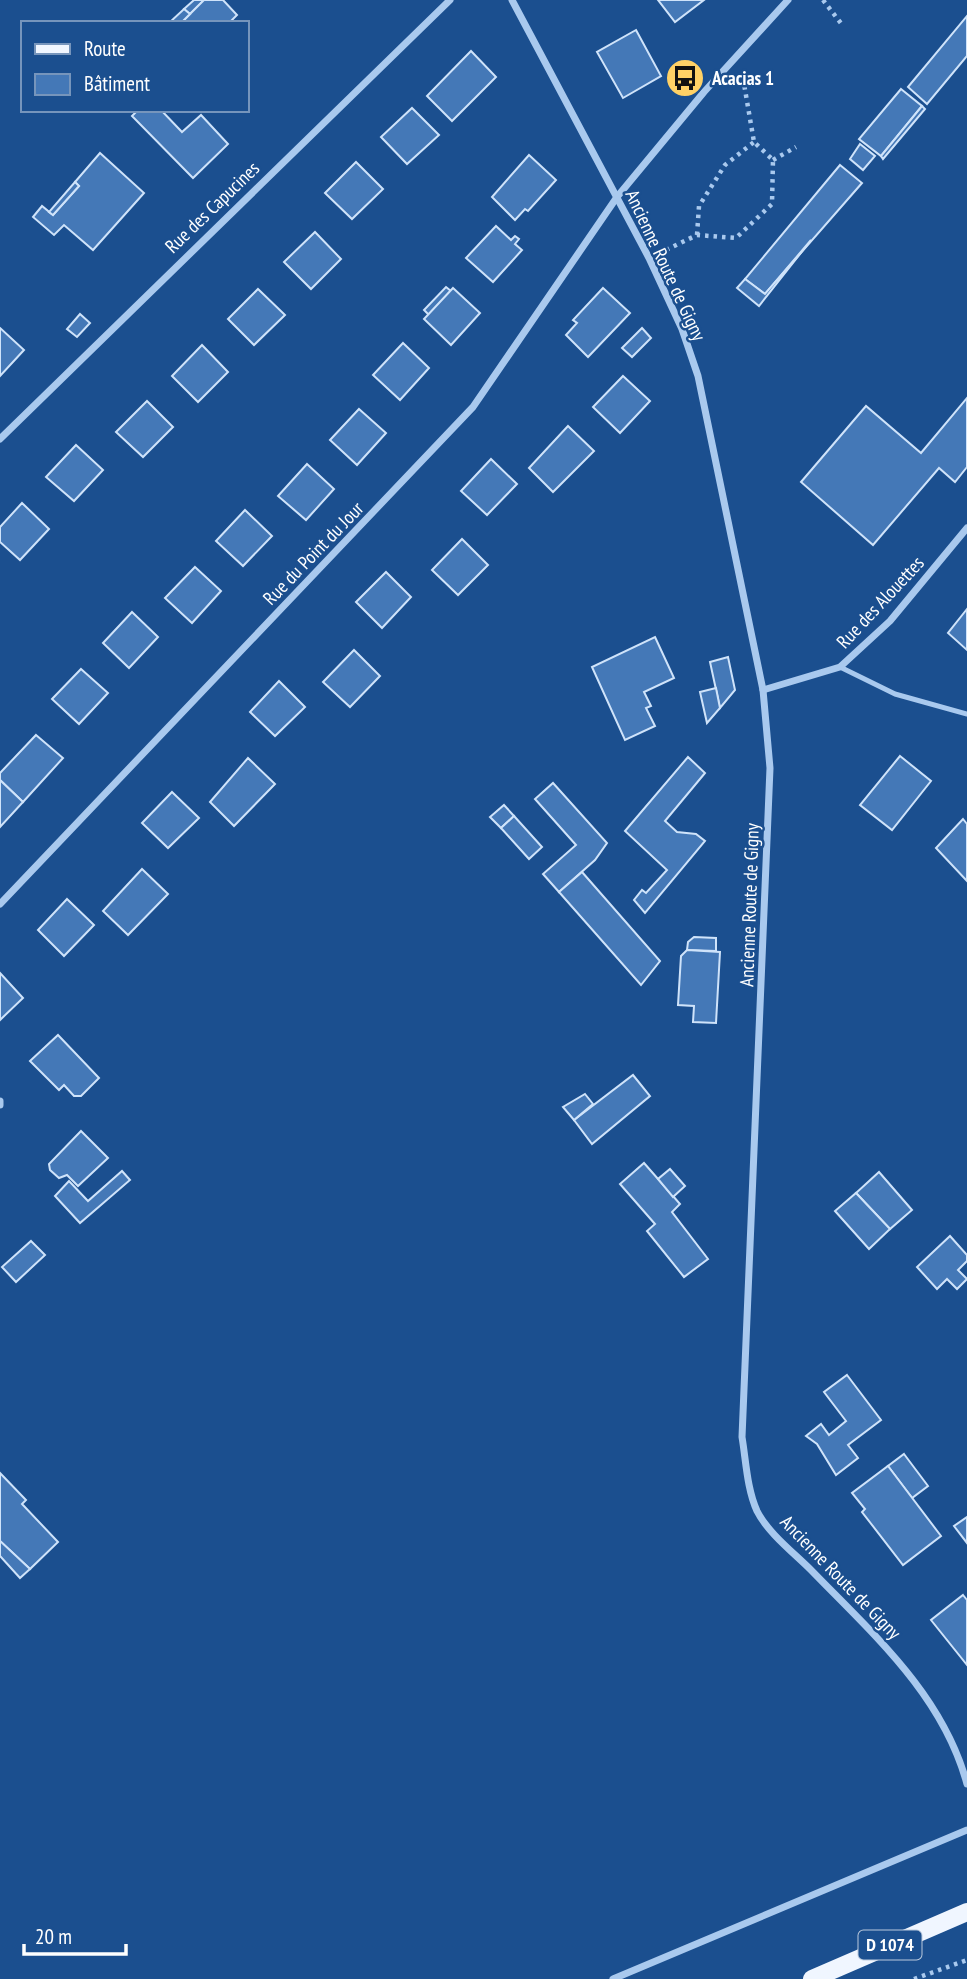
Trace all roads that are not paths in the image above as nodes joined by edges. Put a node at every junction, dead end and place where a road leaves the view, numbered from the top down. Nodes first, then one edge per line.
1 (450, 0) edge
2 (512, 0) edge
3 (788, 0) edge
4 (617, 197) junction
5 (0, 439) edge
6 (967, 528) edge
7 (840, 667) junction
8 (763, 690) junction
9 (967, 714) edge
10 (0, 904) edge
11 (967, 1784) edge
12 (967, 1830) edge
13 (967, 1912) edge
14 (613, 1979) edge
15 (812, 1979) edge

1 - 5 street, Rue des Capucines
2 - 4 street, Ancienne Route de Gigny
3 - 4 street, Rue du Point du Jour
4 - 8 street, Ancienne Route de Gigny
4 - 10 street, Rue du Point du Jour
6 - 7 street, Rue des Alouettes
7 - 8 street, Rue des Alouettes
7 - 9 lane
8 - 11 street, Ancienne Route de Gigny
12 - 14 street
13 - 15 main road, D 1074

